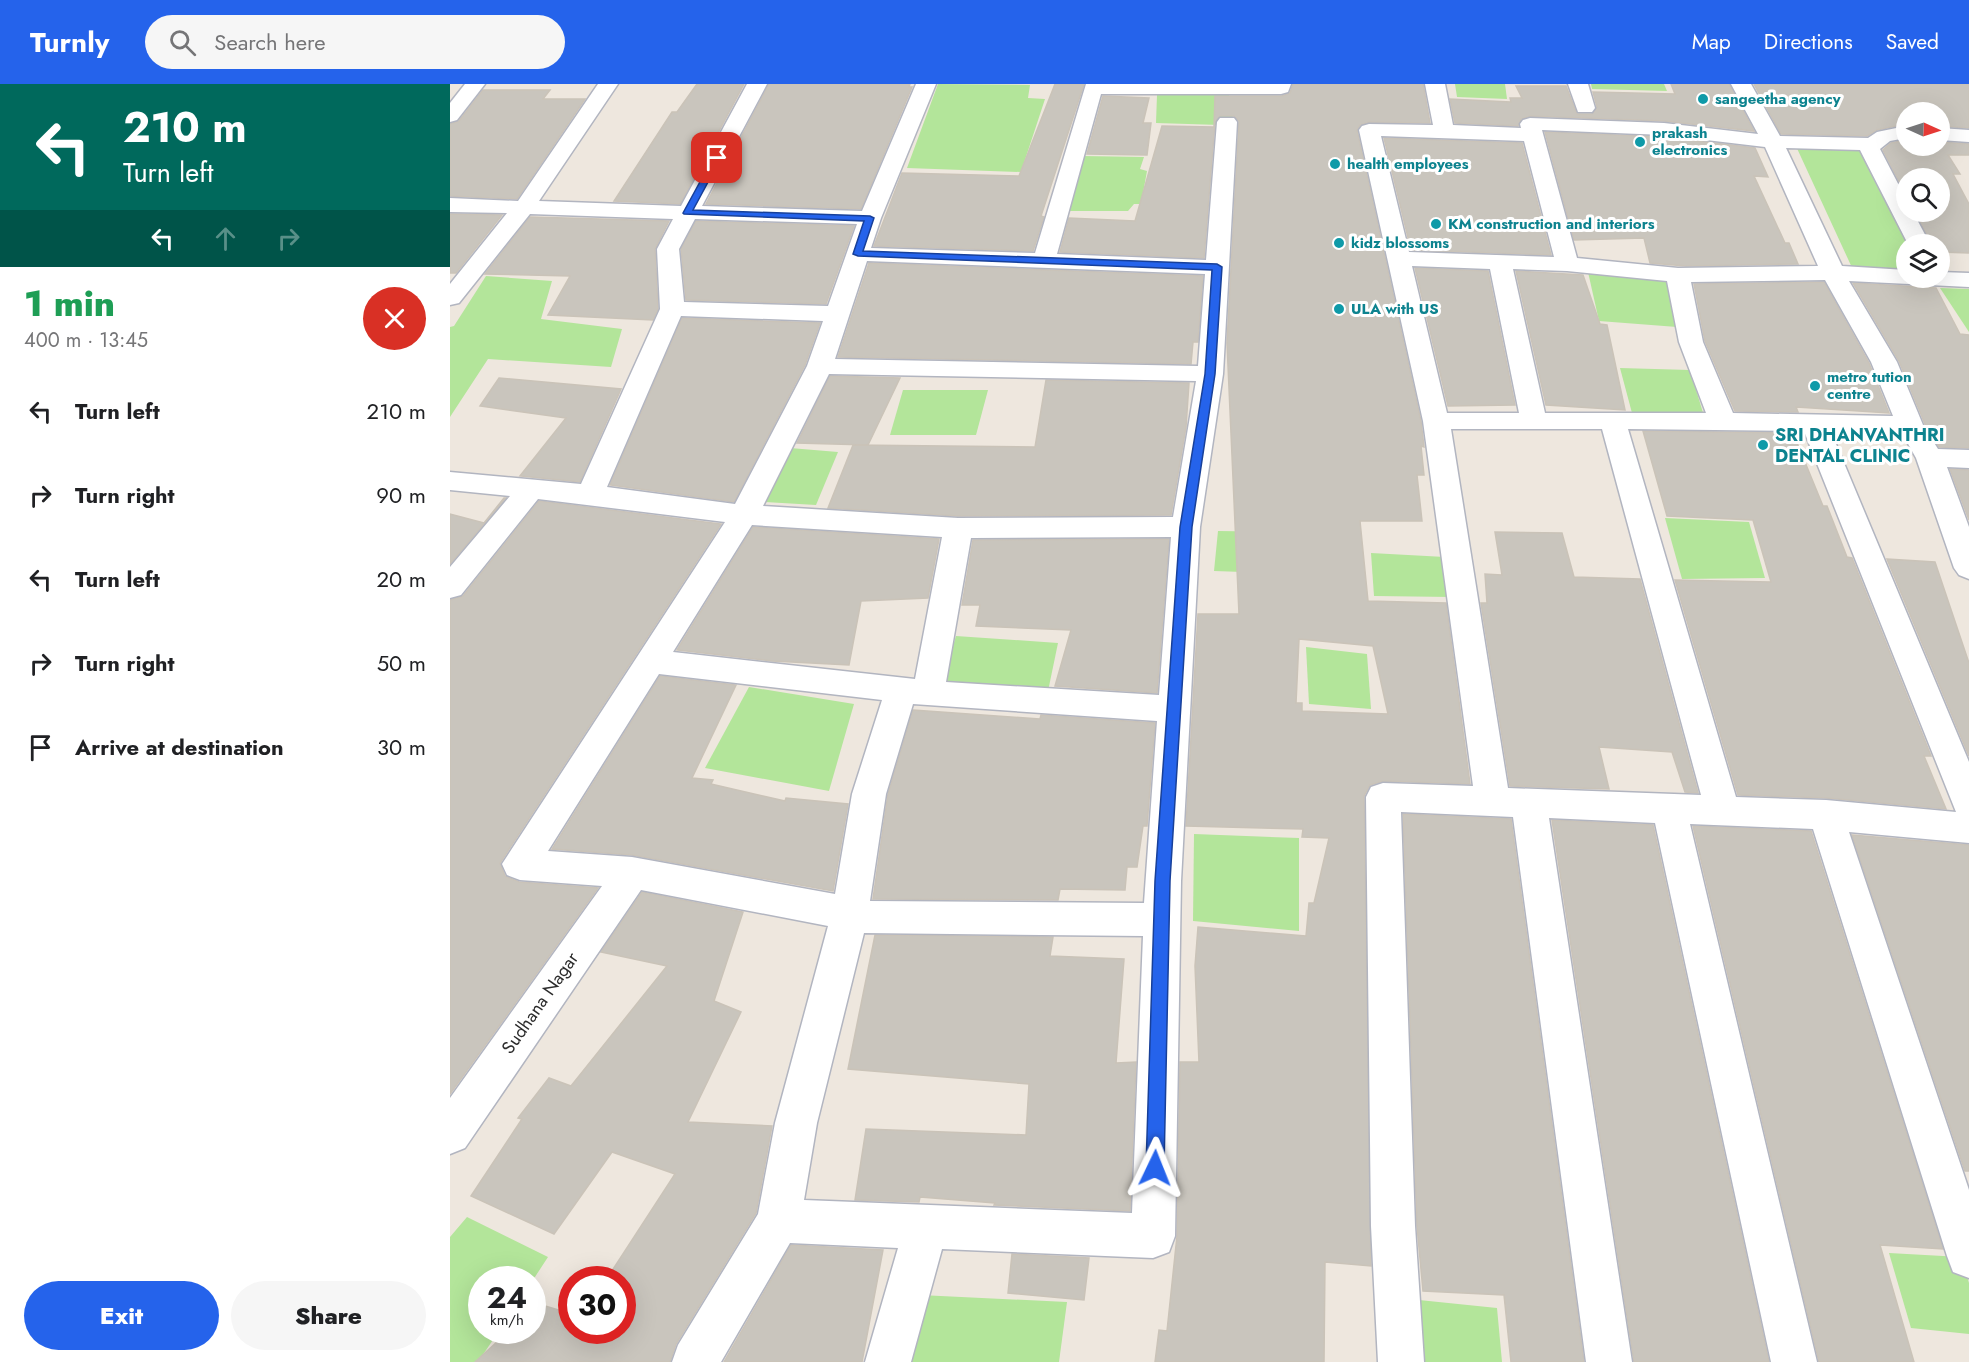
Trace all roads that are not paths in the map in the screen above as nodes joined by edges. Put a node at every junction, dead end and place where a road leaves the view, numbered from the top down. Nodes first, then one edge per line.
1 (475, 84) edge
2 (608, 84) edge
3 (757, 84) edge
4 (926, 84) edge
5 (1281, 84) edge
6 (1435, 84) edge
7 (1578, 84) edge
8 (1741, 84) edge
9 (1141, 86) edge
10 (1585, 108) dead end
11 (450, 116) edge
12 (1227, 122) dead end
13 (1444, 131) junction
14 (1896, 134) edge
15 (1534, 135) junction
16 (1950, 135) edge
17 (1969, 136) edge
18 (1771, 142) junction
19 (1867, 144) junction
20 (450, 205) edge
21 (524, 207) junction
22 (687, 213) junction
23 (870, 218) junction
24 (1915, 234) edge
25 (858, 254) junction
26 (1399, 259) junction
27 (1044, 261) junction
28 (1500, 262) junction
29 (1567, 264) junction
30 (1217, 267) junction
31 (1833, 273) junction
32 (1678, 275) junction
33 (1896, 276) edge
34 (1950, 279) edge
35 (1969, 280) edge
36 (451, 298) edge
37 (672, 309) junction
38 (837, 314) junction
39 (820, 366) junction
40 (1210, 374) junction
41 (1436, 421) junction
42 (1534, 421) junction
43 (1723, 421) junction
44 (1613, 422) junction
45 (1814, 423) junction
46 (1910, 425) junction
47 (1930, 458) junction
48 (1969, 459) edge
49 (450, 481) edge
50 (531, 489) junction
51 (590, 494) junction
52 (744, 515) junction
53 (1186, 527) junction
54 (958, 528) junction
55 (1969, 568) edge
56 (450, 587) edge
57 (649, 661) junction
58 (915, 691) junction
59 (1174, 709) junction
60 (1511, 802) junction
61 (1969, 804) edge
62 (1669, 808) junction
63 (1723, 811) junction
64 (1826, 814) junction
65 (1969, 828) edge
66 (632, 873) junction
67 (850, 915) junction
68 (1162, 920) junction
69 (450, 1133) edge
70 (779, 1221) junction
71 (926, 1226) junction
72 (1969, 1256) edge
73 (694, 1362) edge
74 (888, 1362) edge
75 (1401, 1362) edge
76 (1609, 1362) edge
77 (1794, 1362) edge

1 - 11 street
2 - 21 street
3 - 22 street
4 - 23 street
5 - 9 street
6 - 13 street
7 - 10 street
8 - 18 street
9 - 27 street
12 - 30 street
13 - 15 street
13 - 26 street
14 - 19 street
15 - 18 street
15 - 29 street
16 - 17 street
18 - 19 street
18 - 31 street
19 - 24 street
20 - 21 street
21 - 22 street
21 - 36 street
22 - 23 street
22 - 37 street
23 - 25 street
25 - 27 street
25 - 38 street
26 - 28 street
26 - 41 street
27 - 30 street
28 - 29 street
28 - 42 street
29 - 32 street
30 - 40 street
31 - 32 street
31 - 33 street
31 - 46 street
32 - 43 street
34 - 35 street
37 - 38 street
37 - 51 street
38 - 39 street
39 - 40 street
39 - 52 street
40 - 53 street
41 - 42 street
41 - 60 street
42 - 44 street
43 - 44 street
43 - 45 street
44 - 63 street
45 - 46 street
45 - 61 street
46 - 47 street
47 - 48 street
47 - 55 street
49 - 50 street
50 - 51 street
50 - 56 street
51 - 52 street
52 - 54 street
52 - 57 street
53 - 54 street
53 - 59 street
54 - 58 street
57 - 58 street
57 - 66 street
58 - 59 street
58 - 67 street
59 - 68 street
60 - 62 street
60 - 75 street
60 - 76 street
62 - 63 street
62 - 77 street
63 - 64 street
64 - 65 street
64 - 72 street
66 - 67 street
66 - 69 street, Sudhana Nagar
67 - 68 street
67 - 70 street
68 - 71 street
70 - 71 street
70 - 73 street
71 - 74 street

